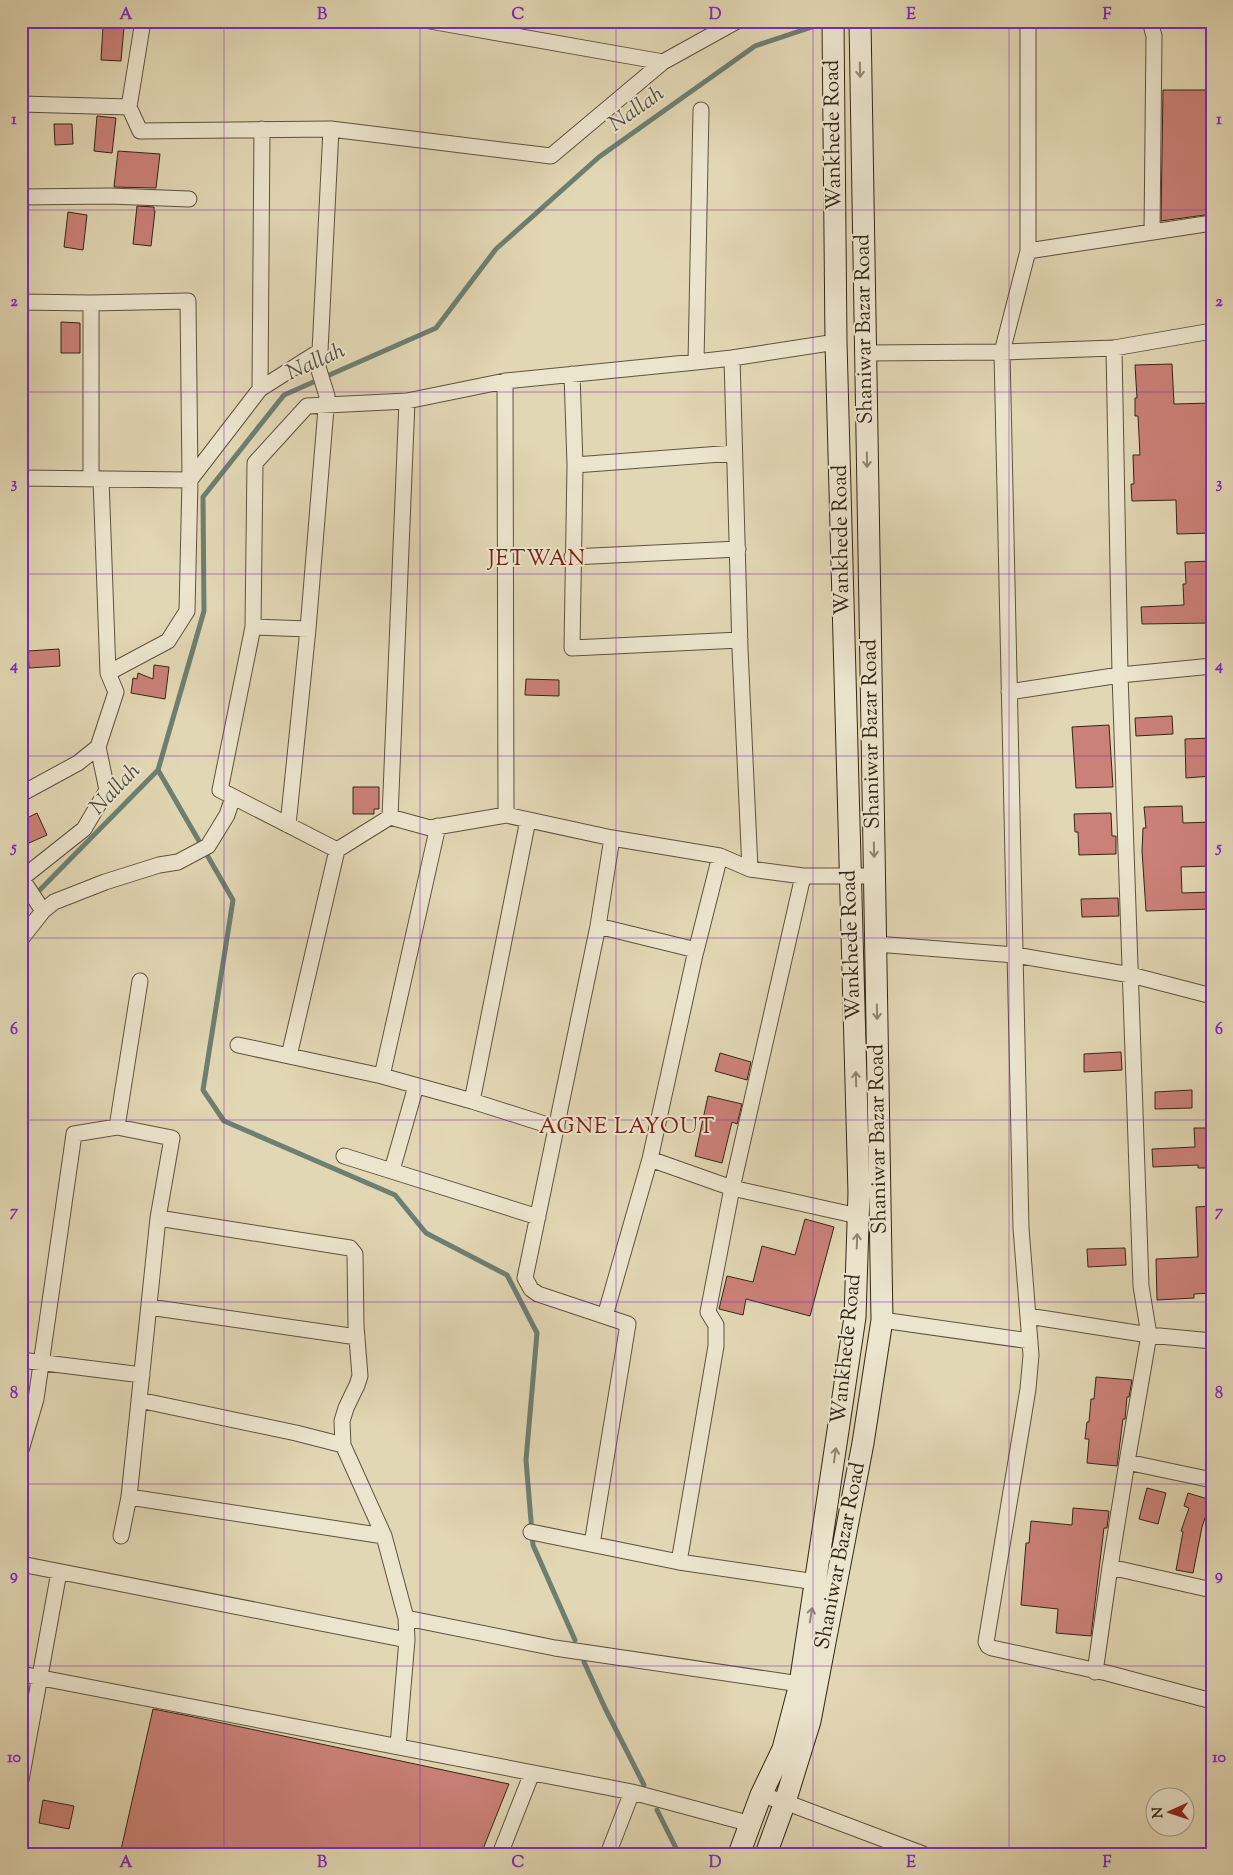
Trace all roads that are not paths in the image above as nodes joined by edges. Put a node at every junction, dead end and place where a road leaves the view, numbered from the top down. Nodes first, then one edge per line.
1 (143, 21) edge
2 (430, 21) edge
3 (737, 21) edge
4 (833, 21) edge
5 (860, 21) edge
6 (1028, 21) edge
7 (1150, 21) edge
8 (662, 62) junction
9 (21, 104) edge
10 (129, 108) junction
11 (701, 110) dead end
12 (331, 129) junction
13 (262, 130) junction
14 (21, 197) edge
15 (189, 199) dead end
16 (1212, 223) edge
17 (1152, 232) junction
18 (1028, 251) junction
19 (21, 302) edge
20 (91, 303) junction
21 (1212, 331) edge
22 (836, 342) junction
23 (1114, 348) junction
24 (320, 351) junction
25 (1002, 352) junction
26 (865, 353) junction
27 (732, 358) junction
28 (696, 362) junction
29 (572, 374) junction
30 (505, 381) junction
31 (260, 389) junction
32 (326, 400) junction
33 (407, 401) junction
34 (734, 453) junction
35 (575, 465) junction
36 (21, 478) edge
37 (96, 479) junction
38 (190, 480) junction
39 (738, 549) junction
40 (572, 557) junction
41 (253, 627) junction
42 (308, 629) junction
43 (740, 640) junction
44 (1212, 666) edge
45 (108, 673) junction
46 (1120, 675) junction
47 (1009, 692) junction
48 (98, 748) junction
49 (21, 794) edge
50 (233, 797) junction
51 (506, 815) junction
52 (390, 817) junction
53 (528, 820) junction
54 (288, 825) junction
55 (438, 826) junction
56 (612, 838) junction
57 (337, 850) junction
58 (720, 856) junction
59 (750, 869) junction
60 (803, 876) junction
61 (850, 876) junction
62 (874, 876) junction
63 (22, 879) edge
64 (43, 911) junction
65 (598, 926) junction
66 (21, 939) edge
67 (876, 944) junction
68 (696, 951) junction
69 (1015, 955) junction
70 (1132, 975) junction
71 (140, 981) dead end
72 (1212, 996) edge
73 (238, 1045) dead end
74 (289, 1056) junction
75 (382, 1076) junction
76 (416, 1086) junction
77 (472, 1101) junction
78 (117, 1127) junction
79 (557, 1128) junction
80 (344, 1156) dead end
81 (650, 1159) junction
82 (392, 1170) junction
83 (732, 1188) junction
84 (858, 1216) junction
85 (538, 1217) junction
86 (158, 1218) junction
87 (149, 1307) junction
88 (605, 1316) junction
89 (1028, 1316) junction
90 (882, 1320) junction
91 (1149, 1335) junction
92 (357, 1337) junction
93 (1212, 1340) edge
94 (1030, 1341) junction
95 (21, 1360) edge
96 (41, 1364) junction
97 (142, 1375) junction
98 (139, 1400) junction
99 (343, 1445) junction
100 (21, 1450) edge
101 (1127, 1462) junction
102 (1212, 1480) edge
103 (129, 1497) junction
104 (531, 1532) dead end
105 (121, 1536) dead end
106 (384, 1536) junction
107 (592, 1544) junction
108 (679, 1562) junction
109 (21, 1564) edge
110 (1110, 1567) junction
111 (59, 1572) junction
112 (816, 1582) junction
113 (1212, 1590) edge
114 (406, 1618) junction
115 (406, 1640) junction
116 (1095, 1672) junction
117 (21, 1674) edge
118 (40, 1678) junction
119 (800, 1684) junction
120 (1212, 1701) edge
121 (398, 1746) junction
122 (532, 1773) junction
123 (21, 1780) edge
124 (632, 1792) junction
125 (761, 1795) junction
126 (785, 1802) junction
127 (751, 1824) junction
128 (500, 1854) edge
129 (608, 1854) edge
130 (739, 1854) edge
131 (766, 1854) edge
132 (923, 1854) edge

1 - 10 street
2 - 8 street
3 - 8 street
4 - 22 main road, Wankhede Road
5 -> 26 main road, Shaniwar Bazar Road
6 - 18 street
7 - 17 street
8 - 12 street
9 - 10 street
10 - 13 street
11 - 28 street
12 - 13 street
12 - 24 street
13 - 31 street
14 - 15 street
16 - 17 street
17 - 18 street
18 - 25 street
19 - 20 street
20 - 37 street
20 - 38 street
21 - 23 street
22 - 27 street
22 - 61 main road, Wankhede Road
23 - 25 street
23 - 46 street
24 - 31 street
24 - 32 street
25 - 26 street
25 - 47 street
26 -> 62 main road, Shaniwar Bazar Road
27 - 28 street
27 - 34 street
28 - 29 street
29 - 30 street
29 - 35 street
30 - 33 street
30 - 51 street
31 - 38 street
32 - 33 street
32 - 41 street
32 - 42 street
33 - 52 street
34 - 35 street
34 - 39 street
35 - 40 street
36 - 37 street
37 - 38 street
37 - 45 street
38 - 45 street
39 - 40 street
39 - 43 street
40 - 43 street
41 - 42 street
41 - 50 street
42 - 54 street
43 - 59 street
44 - 46 street
45 - 48 street
46 - 47 street
46 - 70 street
47 - 69 street
48 - 49 street
48 - 63 street
50 - 54 street
50 - 64 street
51 - 53 street
51 - 55 street
52 - 55 street
52 - 57 street
53 - 56 street
53 - 77 street
54 - 57 street
55 - 75 street
56 - 58 street
56 - 65 street
57 - 74 street
58 - 59 street
58 - 68 street
59 - 60 street
60 - 61 street
60 - 83 street
61 - 62 street
84 -> 61 main road, Wankhede Road
62 - 67 main road, Shaniwar Bazar Road
63 - 64 street
64 - 66 street
65 - 68 street
65 - 79 street
67 - 69 street
67 -> 90 main road, Shaniwar Bazar Road
68 - 81 street
69 - 70 street
69 - 89 street
70 - 72 street
70 - 91 street
71 - 78 street
73 - 74 street
74 - 75 street
75 - 76 street
76 - 77 street
76 - 82 street
77 - 79 street
78 - 86 street
78 - 96 street
79 - 85 street
80 - 82 street
81 - 83 street
81 - 88 street
82 - 85 street
83 - 84 street
83 - 108 street
112 -> 84 main road, Wankhede Road
85 - 88 street
86 - 87 street
86 - 92 street
87 - 92 street
87 - 97 street
88 - 107 street
89 - 91 street
89 - 94 street
90 - 94 street
90 - 126 main road, Shaniwar Bazar Road
91 - 93 street
91 - 101 street
92 - 99 street
94 - 116 street
95 - 96 street
96 - 97 street
96 - 100 street
97 - 98 street
98 - 99 street
98 - 103 street
99 - 106 street
101 - 102 street
101 - 110 street
103 - 105 street
103 - 106 street
104 - 107 street
106 - 114 street
107 - 108 street
108 - 112 street
109 - 111 street
110 - 113 street
110 - 116 street
111 - 115 street
111 - 118 street
119 -> 112 main road, Wankhede Road
114 - 115 street
114 - 119 street
115 - 121 street
116 - 120 street
117 - 118 street
118 - 121 street
118 - 123 street
119 - 125 main road, Wankhede Road
121 - 122 street
122 - 124 street
122 - 128 street
124 - 127 street
124 - 129 street
125 - 126 street
125 - 127 main road, Wankhede Road
126 - 131 main road, Shaniwar Bazar Road
126 - 132 street
127 - 130 main road, Wankhede Road

